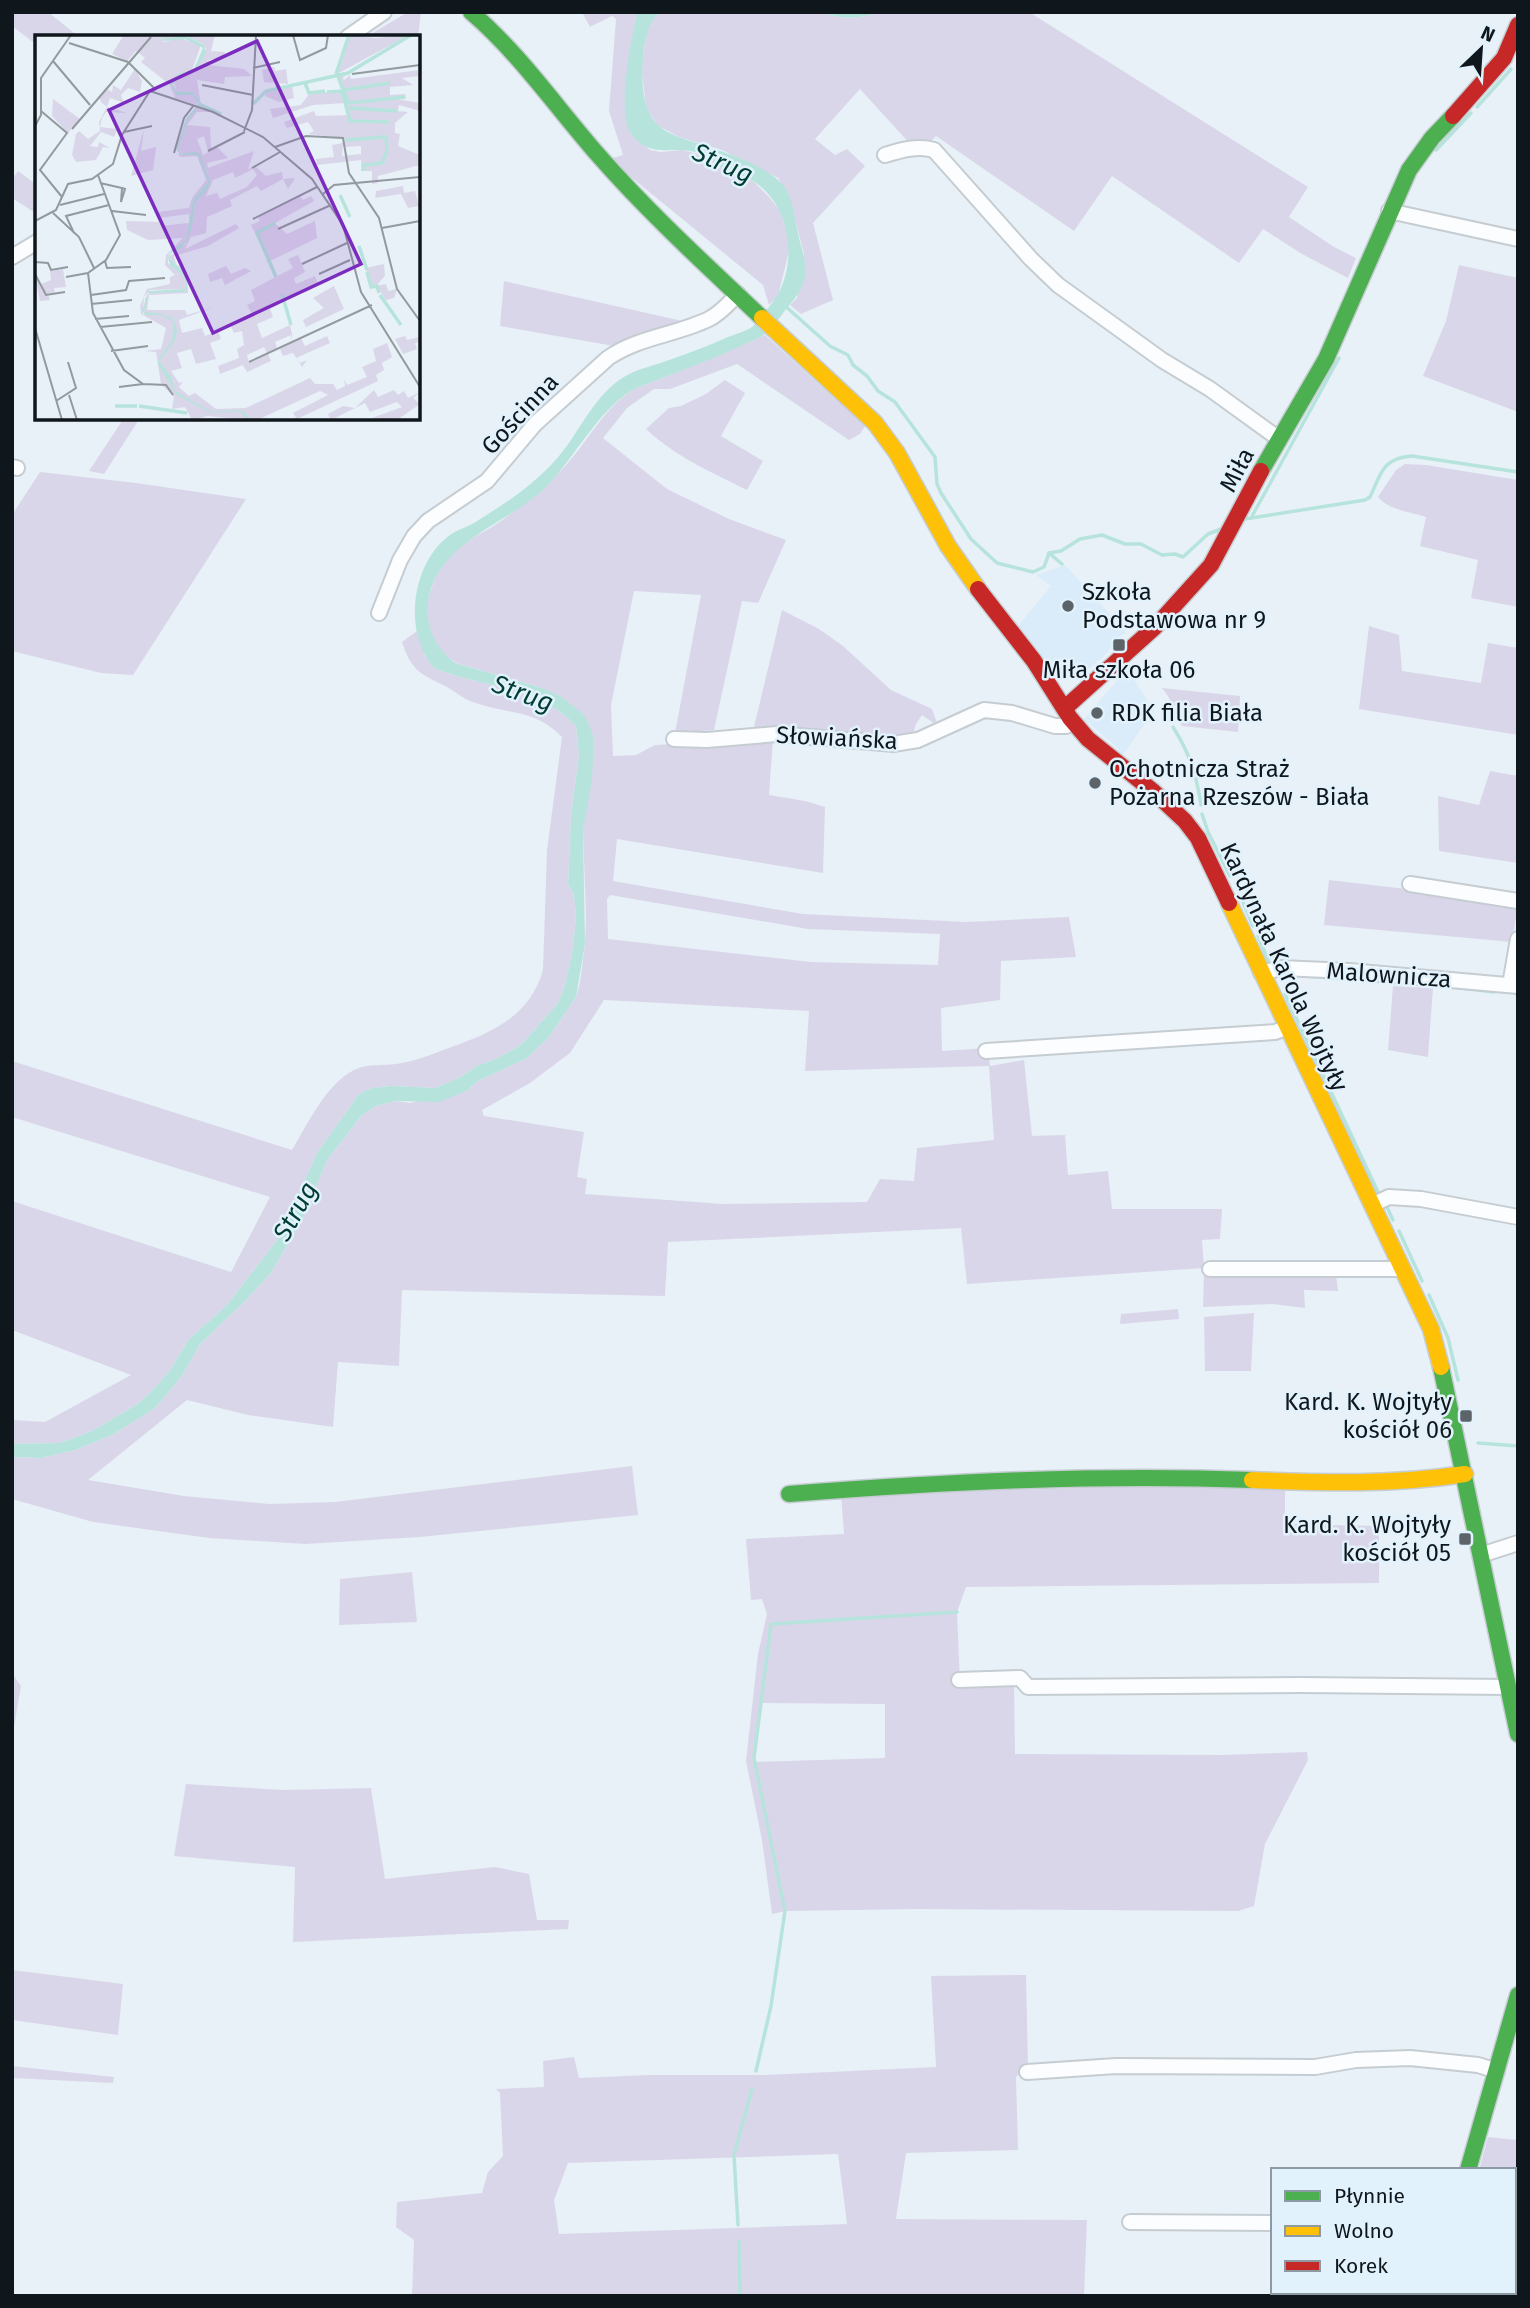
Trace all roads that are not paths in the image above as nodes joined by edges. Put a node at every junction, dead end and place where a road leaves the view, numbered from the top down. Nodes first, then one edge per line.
1 (384, 12) edge
2 (474, 13) edge
3 (1518, 26) edge
4 (351, 35) edge
5 (886, 155) dead end
6 (1390, 211) junction
7 (1518, 239) edge
8 (35, 244) edge
9 (12, 257) edge
10 (743, 298) junction
11 (1279, 439) junction
12 (379, 613) dead end
13 (1068, 714) junction
14 (674, 739) dead end
15 (1410, 884) dead end
16 (1518, 901) edge
17 (1518, 939) edge
18 (1261, 973) junction
19 (1514, 986) edge
20 (1288, 1027) junction
21 (986, 1051) dead end
22 (1372, 1205) junction
23 (1518, 1217) edge
24 (1210, 1269) dead end
25 (1403, 1269) junction
26 (1465, 1474) junction
27 (789, 1493) dead end
28 (1518, 1543) edge
29 (1481, 1555) junction
30 (959, 1680) dead end
31 (1508, 1687) junction
32 (1518, 1734) edge
33 (1518, 1995) edge
34 (1497, 2071) junction
35 (1027, 2072) dead end
36 (1469, 2168) edge
37 (1130, 2222) dead end
38 (1271, 2223) edge

1 - 4 street
2 - 10 street
3 - 6 street, Miła
5 - 11 street
6 - 7 street
6 - 11 street, Miła
8 - 9 street
10 - 12 street, Gościnna
10 - 13 street, Kardynała Karola Wojtyły
11 - 13 street, Miła
13 - 14 street, Słowiańska
13 - 18 street, Kardynała Karola Wojtyły
15 - 16 street
17 - 19 street
18 - 19 street, Malownicza
18 - 20 street, Kardynała Karola Wojtyły
20 - 21 street
20 - 22 street, Kardynała Karola Wojtyły
22 - 23 street
22 - 25 street, Kardynała Karola Wojtyły
24 - 25 street
25 - 26 street, Kardynała Karola Wojtyły
26 - 27 street
26 - 29 street, Kardynała Karola Wojtyły
28 - 29 street
29 - 31 street, Kardynała Karola Wojtyły
30 - 31 street
31 - 32 street, Kardynała Karola Wojtyły
33 - 34 street
34 - 35 street
34 - 36 street
37 - 38 street

